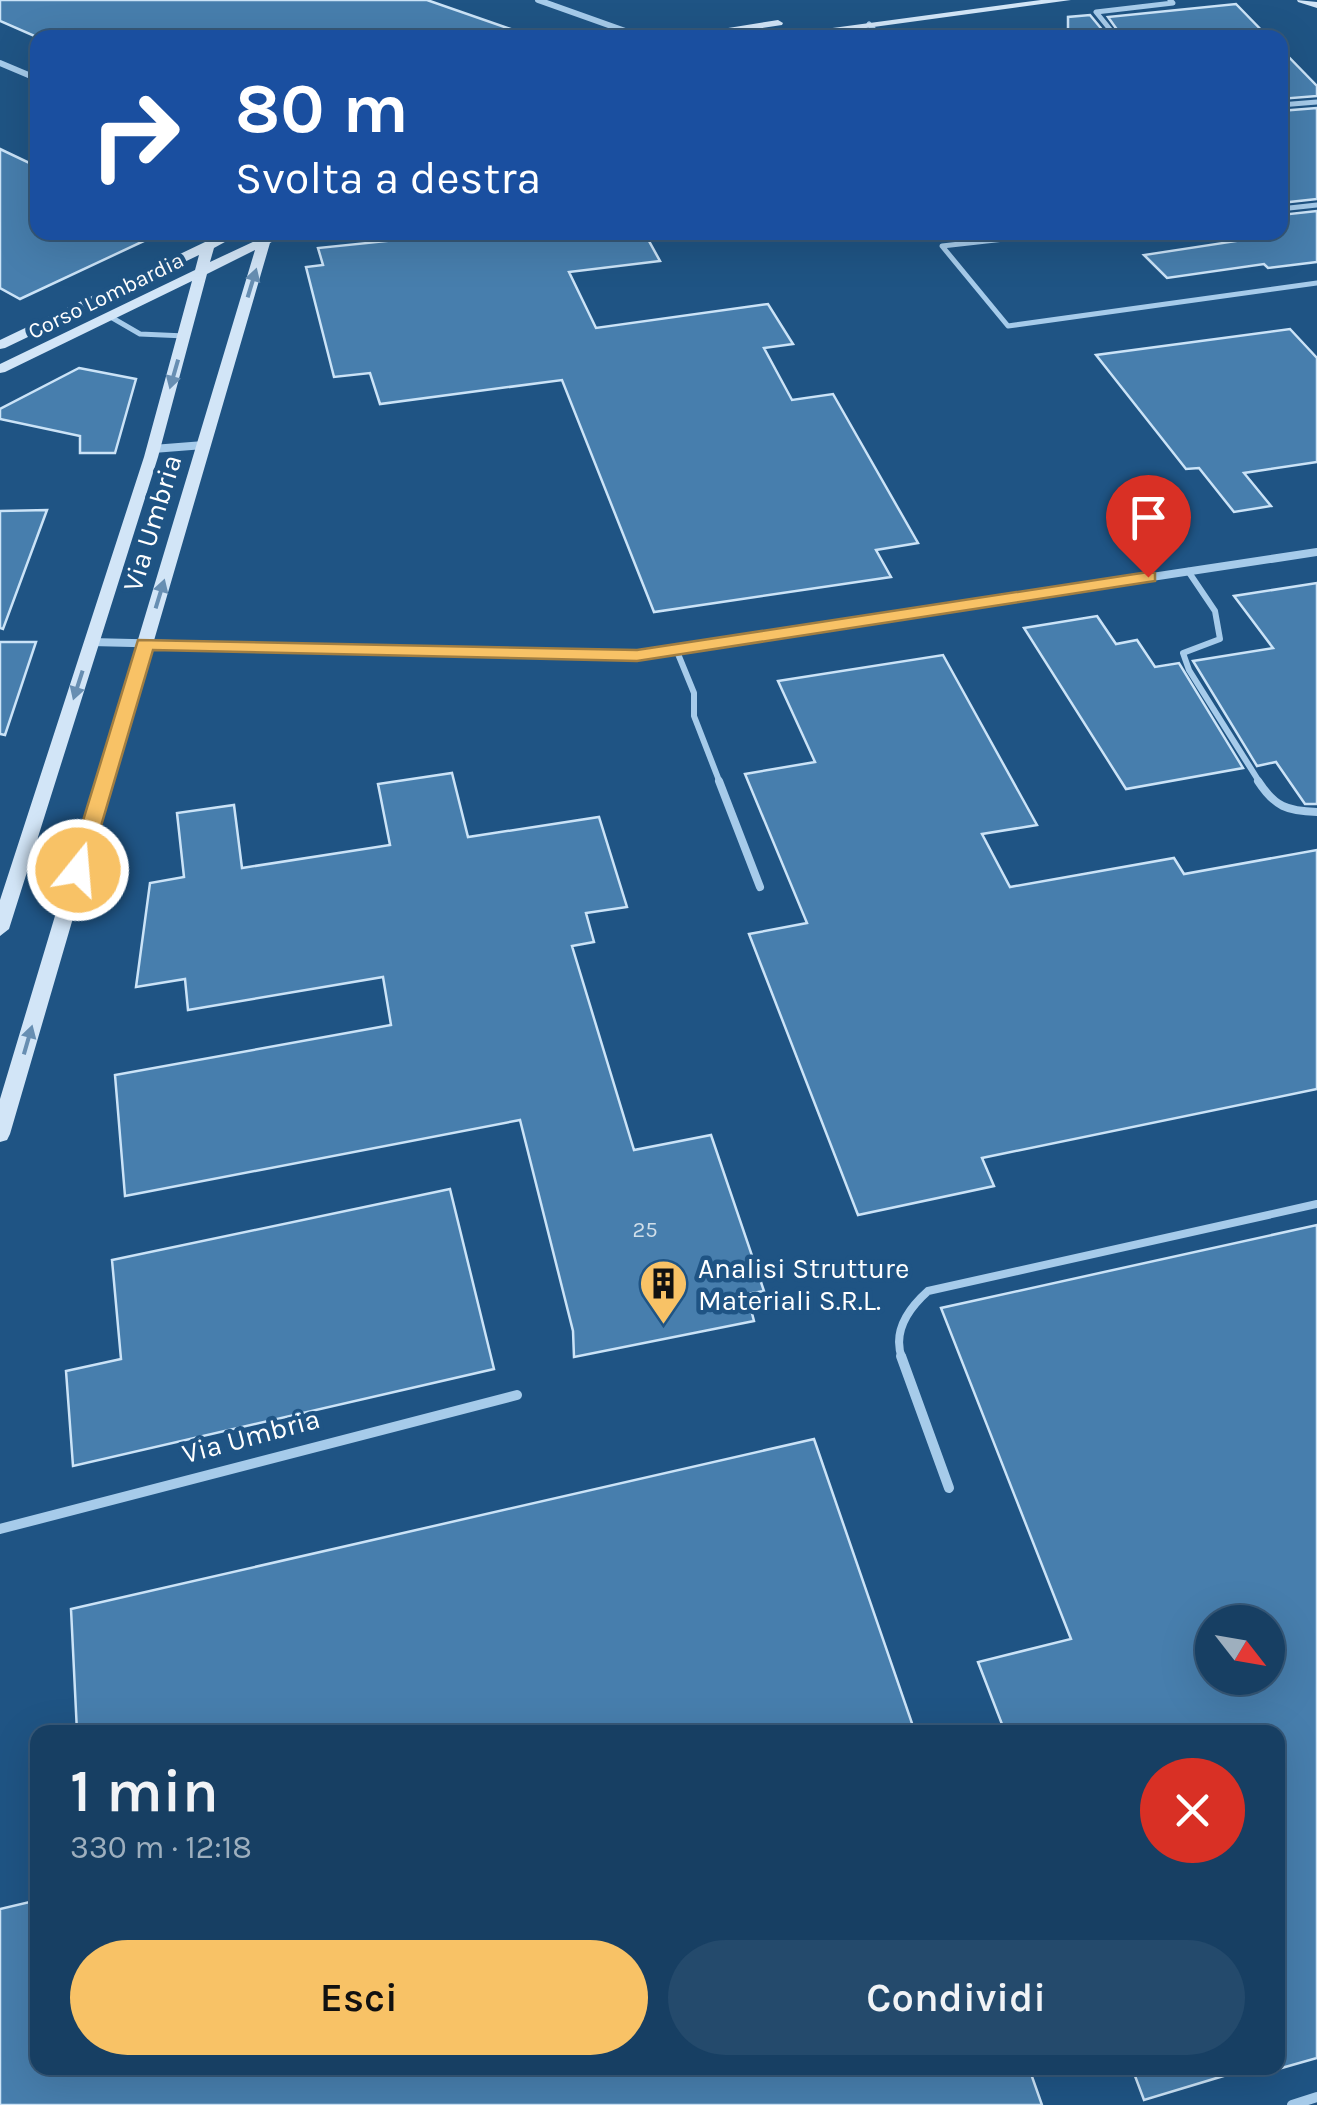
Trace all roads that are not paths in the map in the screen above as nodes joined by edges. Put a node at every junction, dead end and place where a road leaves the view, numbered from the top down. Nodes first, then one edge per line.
1 (538, 0) edge
2 (974, 0) edge
3 (1066, 0) edge
4 (1170, 0) edge
5 (1302, 0) edge
6 (1317, 5) edge
7 (869, 24) junction
8 (623, 30) edge
9 (735, 30) edge
10 (824, 30) edge
11 (874, 30) edge
12 (1111, 30) edge
13 (0, 63) edge
14 (30, 76) edge
15 (1317, 102) edge
16 (1288, 104) edge
17 (1317, 205) edge
18 (1288, 208) edge
19 (220, 240) edge
20 (260, 240) edge
21 (265, 240) edge
22 (996, 240) edge
23 (208, 246) junction
24 (203, 271) junction
25 (1317, 283) edge
26 (109, 316) junction
27 (184, 336) junction
28 (0, 346) edge
29 (21, 358) junction
30 (0, 369) edge
31 (204, 445) junction
32 (153, 449) junction
33 (1317, 552) edge
34 (1188, 571) junction
35 (91, 642) junction
36 (145, 644) junction
37 (676, 649) junction
38 (1317, 812) edge
39 (760, 887) dead end
40 (0, 929) edge
41 (0, 1134) edge
42 (1317, 1204) edge
43 (516, 1395) dead end
44 (950, 1488) dead end
45 (0, 1529) edge
46 (1317, 2097) edge
47 (1292, 2105) edge

1 - 8 street
2 - 9 street
3 - 7 street
4 - 12 lane
5 - 6 street
7 - 10 street
7 - 11 lane
13 - 14 street
15 - 16 lane
17 - 18 lane
19 - 23 street, Corso Lombardia
20 - 24 street, Corso Lombardia
31 -> 21 street, Via Umbria
22 - 25 lane
23 - 24 street, Via Umbria
23 - 28 street, Corso Lombardia
24 - 26 street, Corso Lombardia
24 - 27 street, Via Umbria
26 - 27 lane
26 - 29 street, Corso Lombardia
27 -> 32 street, Via Umbria
28 - 29 street
29 - 30 street, Corso Lombardia
31 - 32 street, Via Umbria
36 -> 31 street, Via Umbria
32 - 35 street, Via Umbria
33 - 34 street
34 - 37 street
34 - 38 lane
35 - 36 street
35 -> 40 street, Via Umbria
36 - 37 street
41 -> 36 street, Via Umbria
37 - 39 lane
42 - 44 lane
43 - 45 lane, Via Umbria
46 - 47 lane

